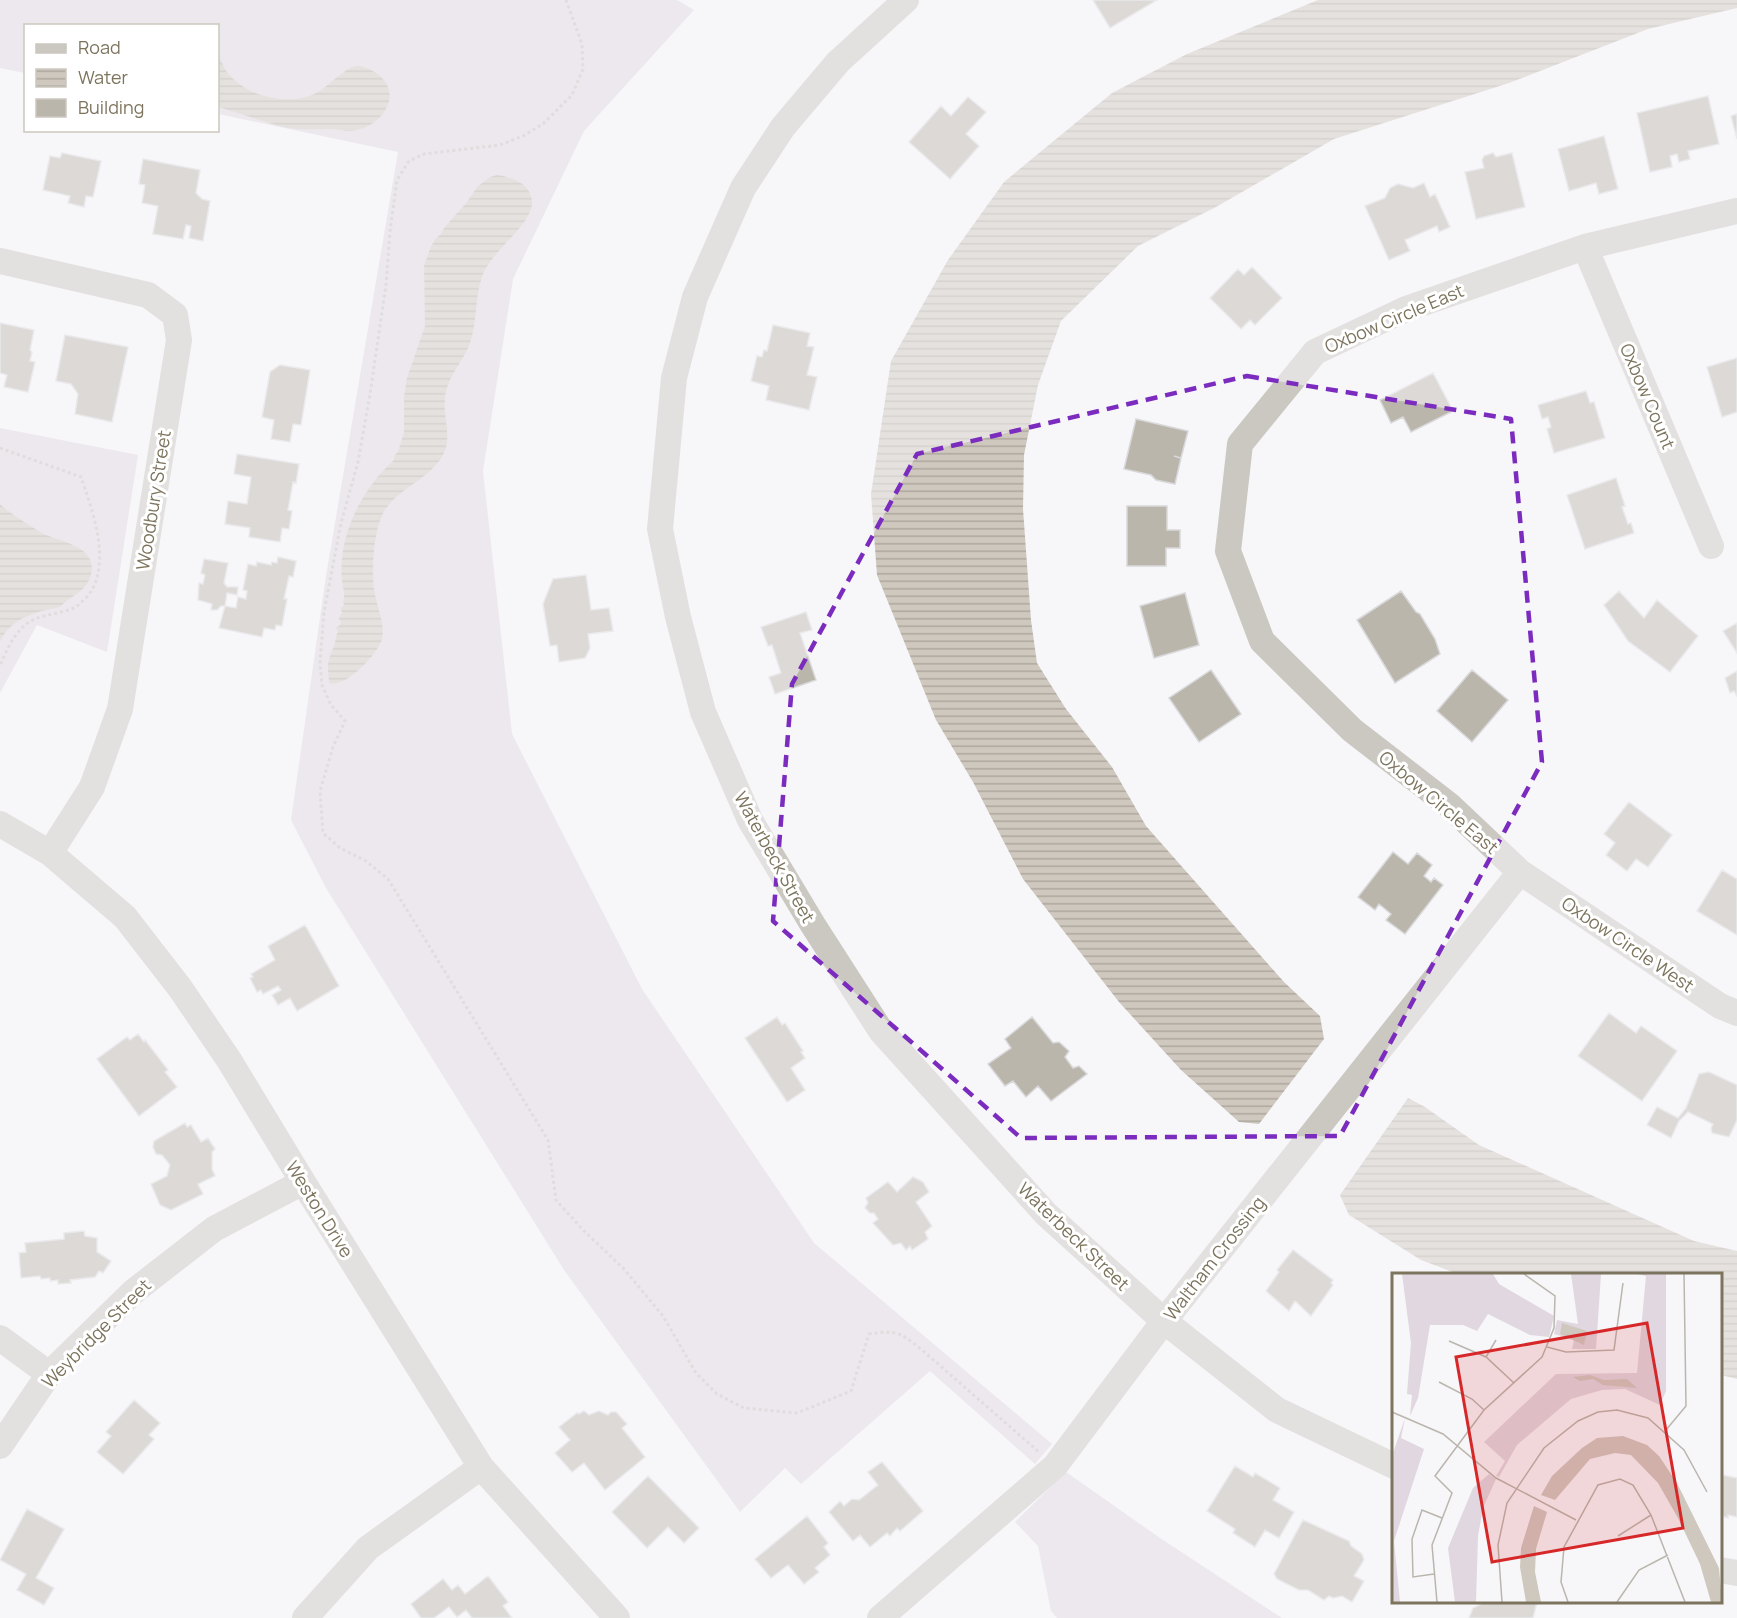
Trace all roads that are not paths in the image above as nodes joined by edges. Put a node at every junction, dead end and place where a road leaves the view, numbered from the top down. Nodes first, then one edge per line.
1 (906, 0) edge
2 (1737, 212) edge
3 (1585, 247) junction
4 (0, 261) edge
5 (1711, 546) dead end
6 (0, 824) edge
7 (50, 853) junction
8 (1520, 872) junction
9 (1737, 1013) edge
10 (303, 1182) junction
11 (1164, 1321) junction
12 (0, 1338) edge
13 (49, 1374) junction
14 (0, 1446) edge
15 (1392, 1465) edge
16 (482, 1467) junction
17 (1722, 1570) edge
18 (1737, 1573) edge
19 (305, 1618) edge
20 (617, 1618) edge
21 (880, 1618) edge

1 - 11 street, Waterbeck Street
2 - 3 street, Oxbow Circle East
3 - 5 street, Oxbow Count
3 - 8 street, Oxbow Circle East
4 - 7 street, Woodbury Street
6 - 7 street, Weston Drive
7 - 10 street, Weston Drive
8 - 9 street, Oxbow Circle West
8 - 11 street, Waltham Crossing
10 - 13 street, Weybridge Street
10 - 16 street, Weston Drive
11 - 15 street, Waterbeck Street
11 - 21 street, Waltham Crossing
12 - 13 street
13 - 14 street, Weybridge Street
16 - 19 street
16 - 20 street, Weston Drive
17 - 18 street

